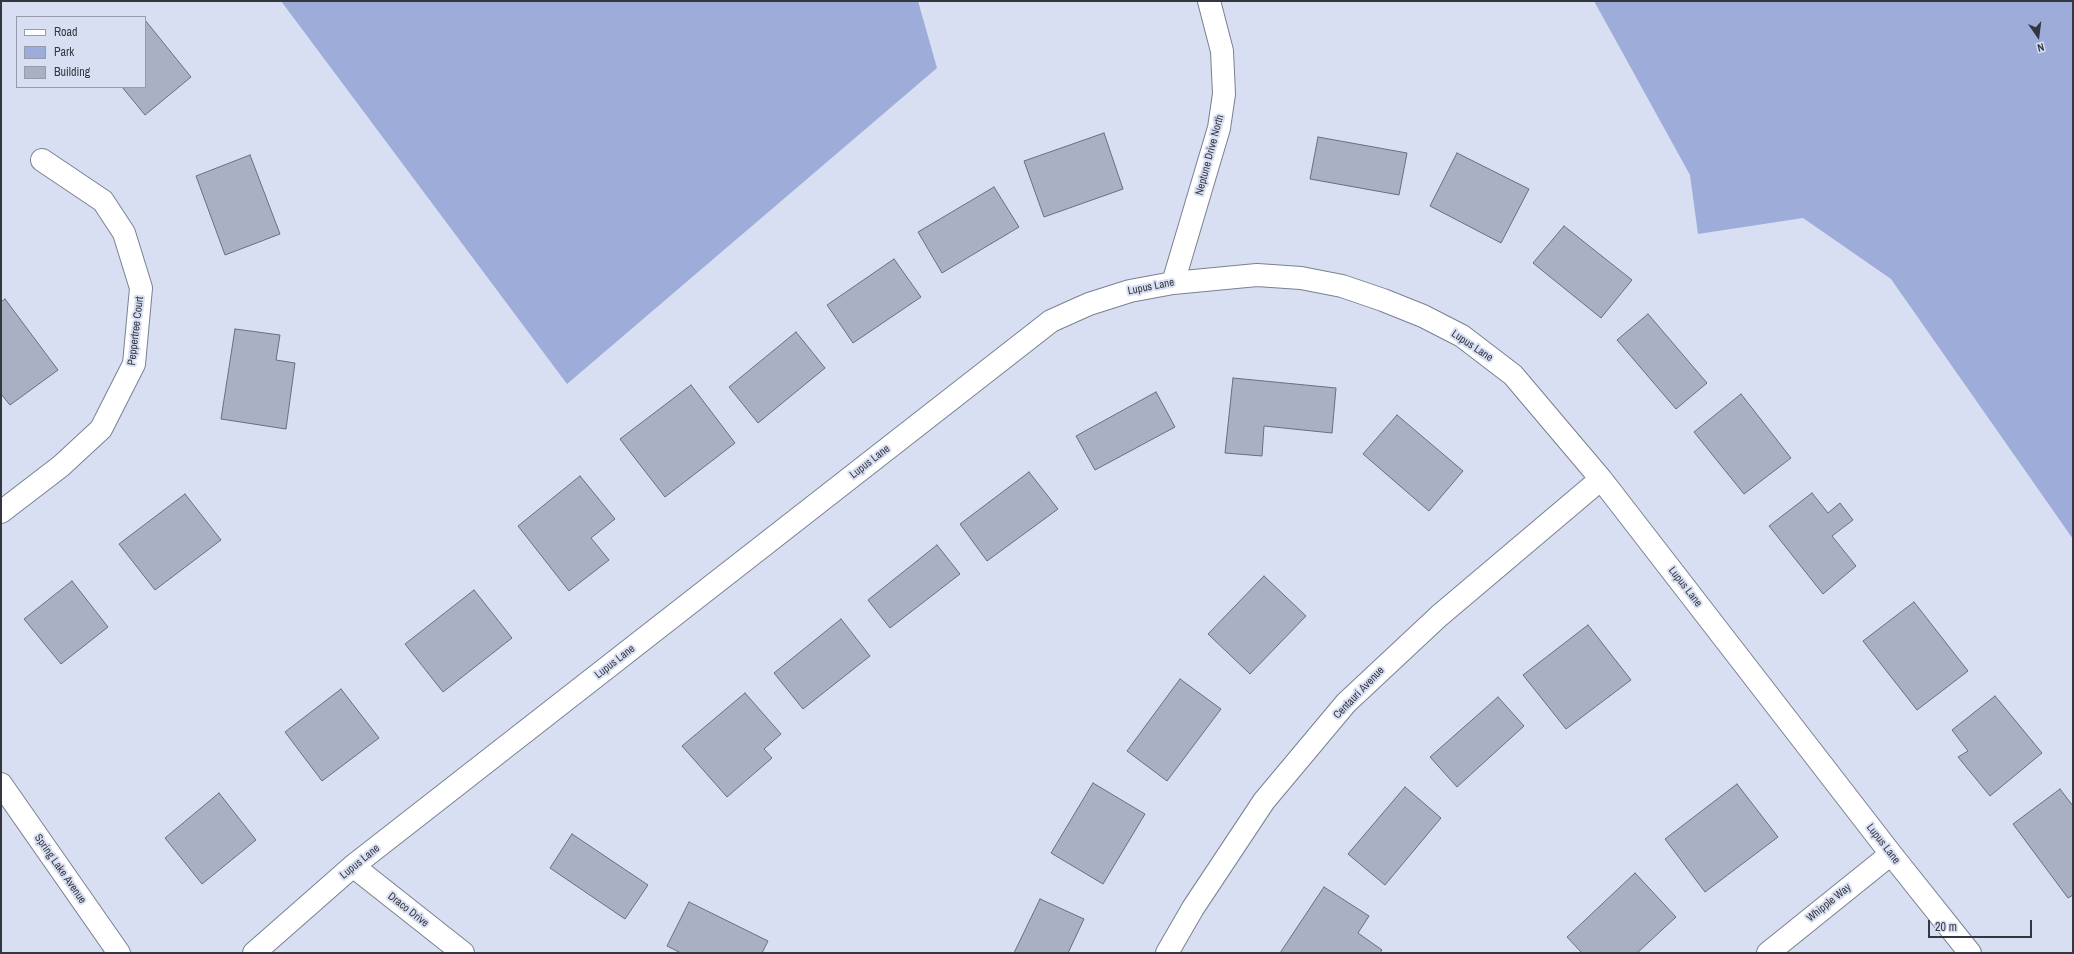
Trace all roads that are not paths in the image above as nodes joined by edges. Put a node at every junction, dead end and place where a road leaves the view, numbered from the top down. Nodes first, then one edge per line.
1 (1209, 1) edge
2 (42, 160) dead end
3 (1173, 283) junction
4 (1601, 479) junction
5 (1, 512) edge
6 (1, 784) edge
7 (1890, 854) junction
8 (353, 866) junction
9 (118, 953) edge
10 (254, 953) edge
11 (463, 953) edge
12 (1167, 953) edge
13 (1768, 953) edge
14 (1970, 953) edge

1 - 3 street, Neptune Drive North
2 - 5 street, Peppertree Court
3 - 4 street, Lupus Lane
3 - 8 street, Lupus Lane
4 - 7 street, Lupus Lane
4 - 12 street, Centauri Avenue
6 - 9 street, Spring Lake Avenue
7 - 13 street, Whipple Way
7 - 14 street, Lupus Lane
8 - 10 street, Lupus Lane
8 - 11 street, Draco Drive

